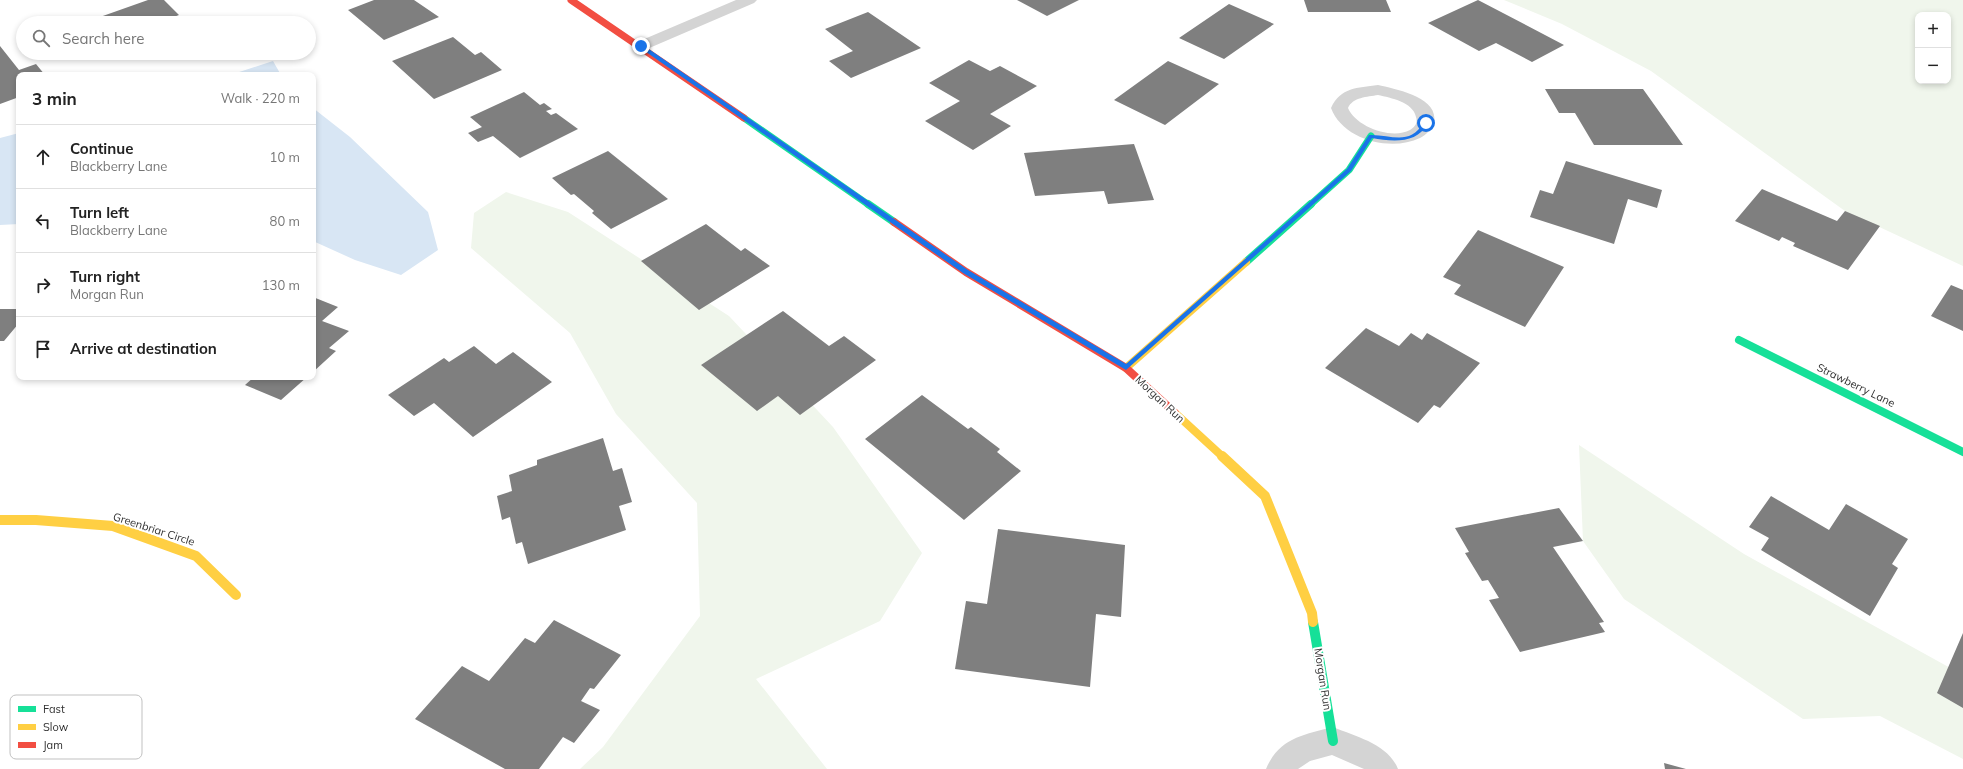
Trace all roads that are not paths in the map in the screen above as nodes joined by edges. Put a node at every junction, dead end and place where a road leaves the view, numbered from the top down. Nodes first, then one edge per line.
1 (571, 0) edge
2 (749, 0) edge
3 (641, 46) junction
4 (1371, 136) dead end
5 (1739, 340) dead end
6 (1126, 368) junction
7 (1963, 452) edge
8 (0, 520) edge
9 (236, 595) dead end
10 (1333, 741) junction
11 (1280, 769) edge
12 (1384, 769) edge

1 - 3 street, Morgan Run
2 - 3 street
3 - 6 street, Morgan Run
4 - 6 street
5 - 7 street, Strawberry Lane
6 - 10 street, Morgan Run
8 - 9 street, Greenbriar Circle
10 - 11 street
10 - 12 street

